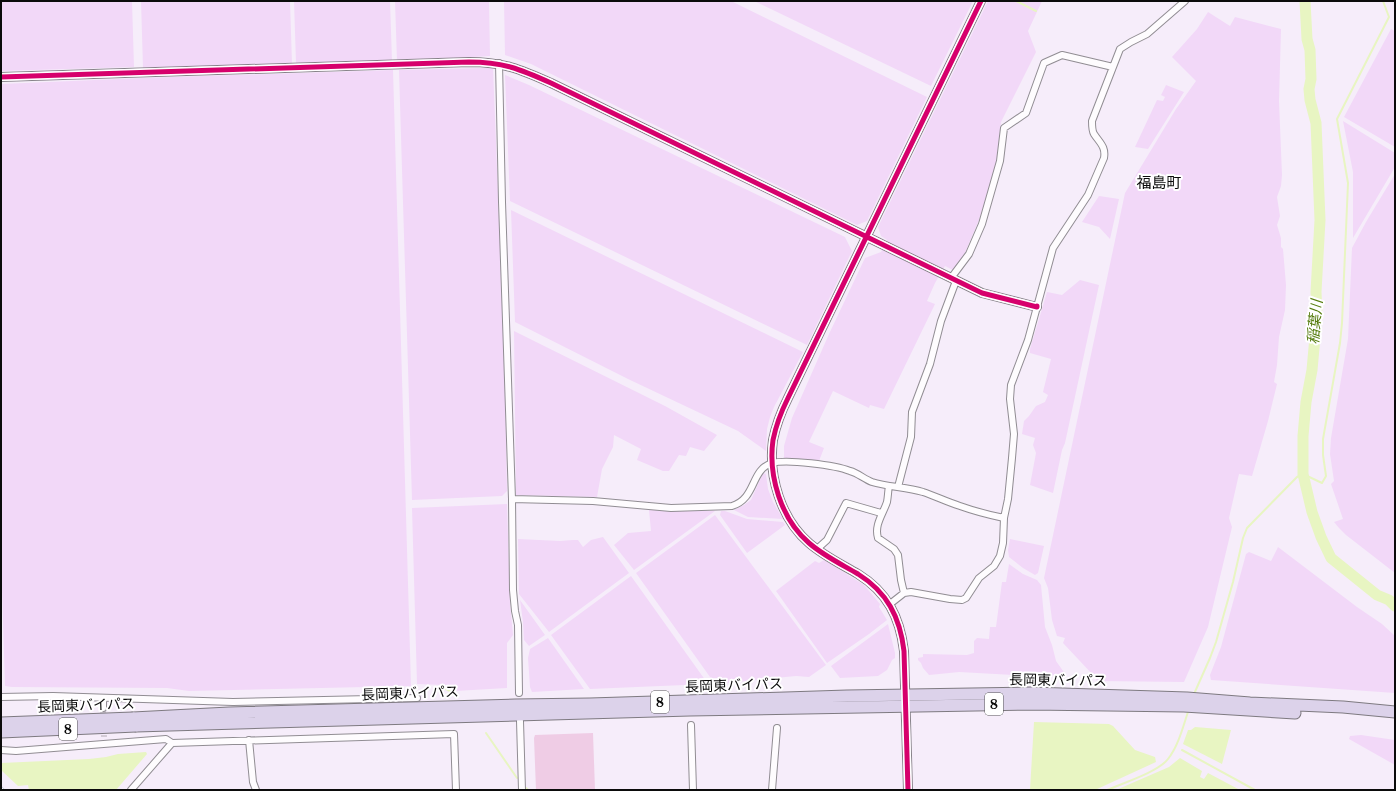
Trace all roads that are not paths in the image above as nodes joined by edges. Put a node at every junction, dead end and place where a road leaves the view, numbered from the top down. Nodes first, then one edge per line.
1 (981, 1) edge
2 (1185, 1) edge
3 (500, 63) junction
4 (1113, 67) junction
5 (1, 77) edge
6 (865, 237) junction
7 (953, 279) junction
8 (1037, 307) junction
9 (772, 463) junction
10 (889, 486) junction
11 (898, 486) junction
12 (512, 499) junction
13 (881, 513) junction
14 (1004, 518) junction
15 (817, 549) junction
16 (904, 593) junction
17 (890, 604) junction
18 (519, 693) dead end
19 (1, 697) edge
20 (417, 698) dead end
21 (102, 699) junction
22 (905, 700) junction
23 (1200, 703) junction
24 (103, 708) tunnel mouth
25 (1395, 712) edge
26 (520, 720) dead end
27 (1395, 720) edge
28 (134, 722) junction
29 (1, 723) edge
30 (690, 725) dead end
31 (777, 728) dead end
32 (1, 732) edge
33 (249, 740) junction
34 (172, 743) junction
35 (1, 750) edge
36 (131, 790) edge
37 (256, 790) edge
38 (456, 790) edge
39 (522, 790) edge
40 (693, 790) edge
41 (772, 790) edge
42 (908, 790) edge

1 - 6 street
2 - 4 street
3 - 5 street
3 - 6 street
3 - 12 street
4 - 7 street
4 - 8 street
6 - 7 street
6 - 9 street
7 - 8 street
7 - 11 street
8 - 14 street
9 - 10 street
9 - 12 street
9 - 15 street
10 - 11 street
10 - 13 street
11 - 14 street
12 - 18 street
13 - 15 street
13 - 16 street
14 - 16 street
15 - 17 street
16 - 17 street
17 - 22 street
19 - 21 street
20 - 21 street
21 - 24 street
22 - 23 highway, 長岡東バイパス / 8
22 - 28 highway, 長岡東バイパス / 8
22 - 42 street
23 - 25 highway, 長岡東バイパス / 8
23 - 27 highway, 長岡東バイパス / 8
26 - 39 street
28 - 29 highway, 長岡東バイパス / 8, bridge
28 - 32 highway, 長岡東バイパス / 8, bridge
30 - 40 street
31 - 41 street
33 - 34 street
33 - 37 street
33 - 38 street
34 - 35 street
34 - 36 street

